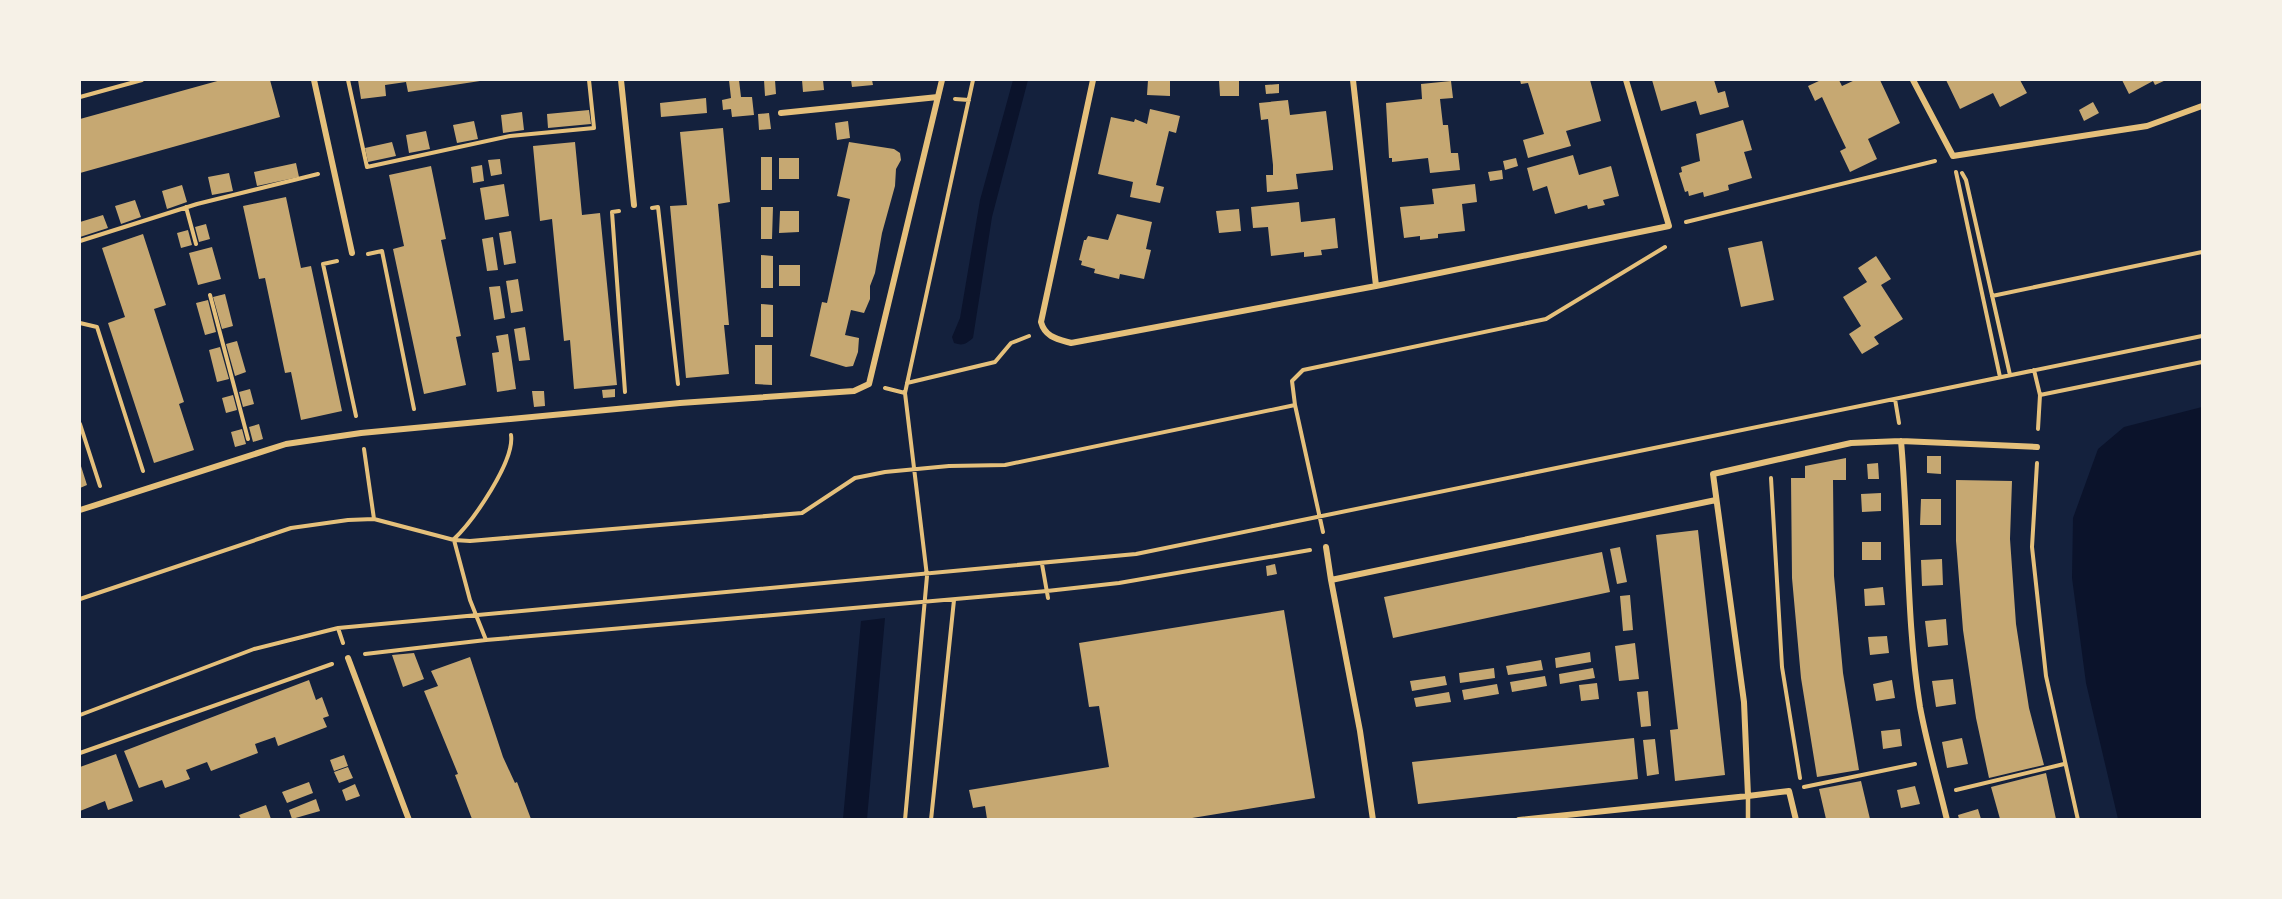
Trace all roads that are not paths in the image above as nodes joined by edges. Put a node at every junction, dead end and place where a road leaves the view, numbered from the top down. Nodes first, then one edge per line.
1 (315, 80) edge
2 (621, 80) edge
3 (942, 80) edge
4 (1093, 80) edge
5 (1353, 80) edge
6 (1626, 80) edge
7 (1912, 80) edge
8 (938, 97) junction
9 (2202, 106) edge
10 (781, 113) dead end
11 (634, 208) road end
12 (351, 253) dead end
13 (1376, 286) junction
14 (1901, 441) junction
15 (2037, 447) road end
16 (1716, 500) junction
17 (80, 510) edge
18 (1326, 547) road end
19 (1331, 580) junction
20 (348, 658) road end
21 (1749, 796) junction
22 (1538, 818) edge
23 (408, 819) edge
24 (1373, 819) edge
25 (1519, 819) edge
26 (1748, 819) edge
27 (1796, 819) edge
28 (1947, 819) edge

1 - 12 street
2 - 11 street
3 - 8 street
4 - 13 street
5 - 13 street
6 - 13 street
7 - 9 street
8 - 10 street
8 - 17 street
14 - 15 street
14 - 16 street
14 - 28 street
16 - 19 street
16 - 21 street
18 - 19 street
19 - 24 street
20 - 23 street
21 - 22 street
21 - 26 lane
21 - 27 street
22 - 25 street

